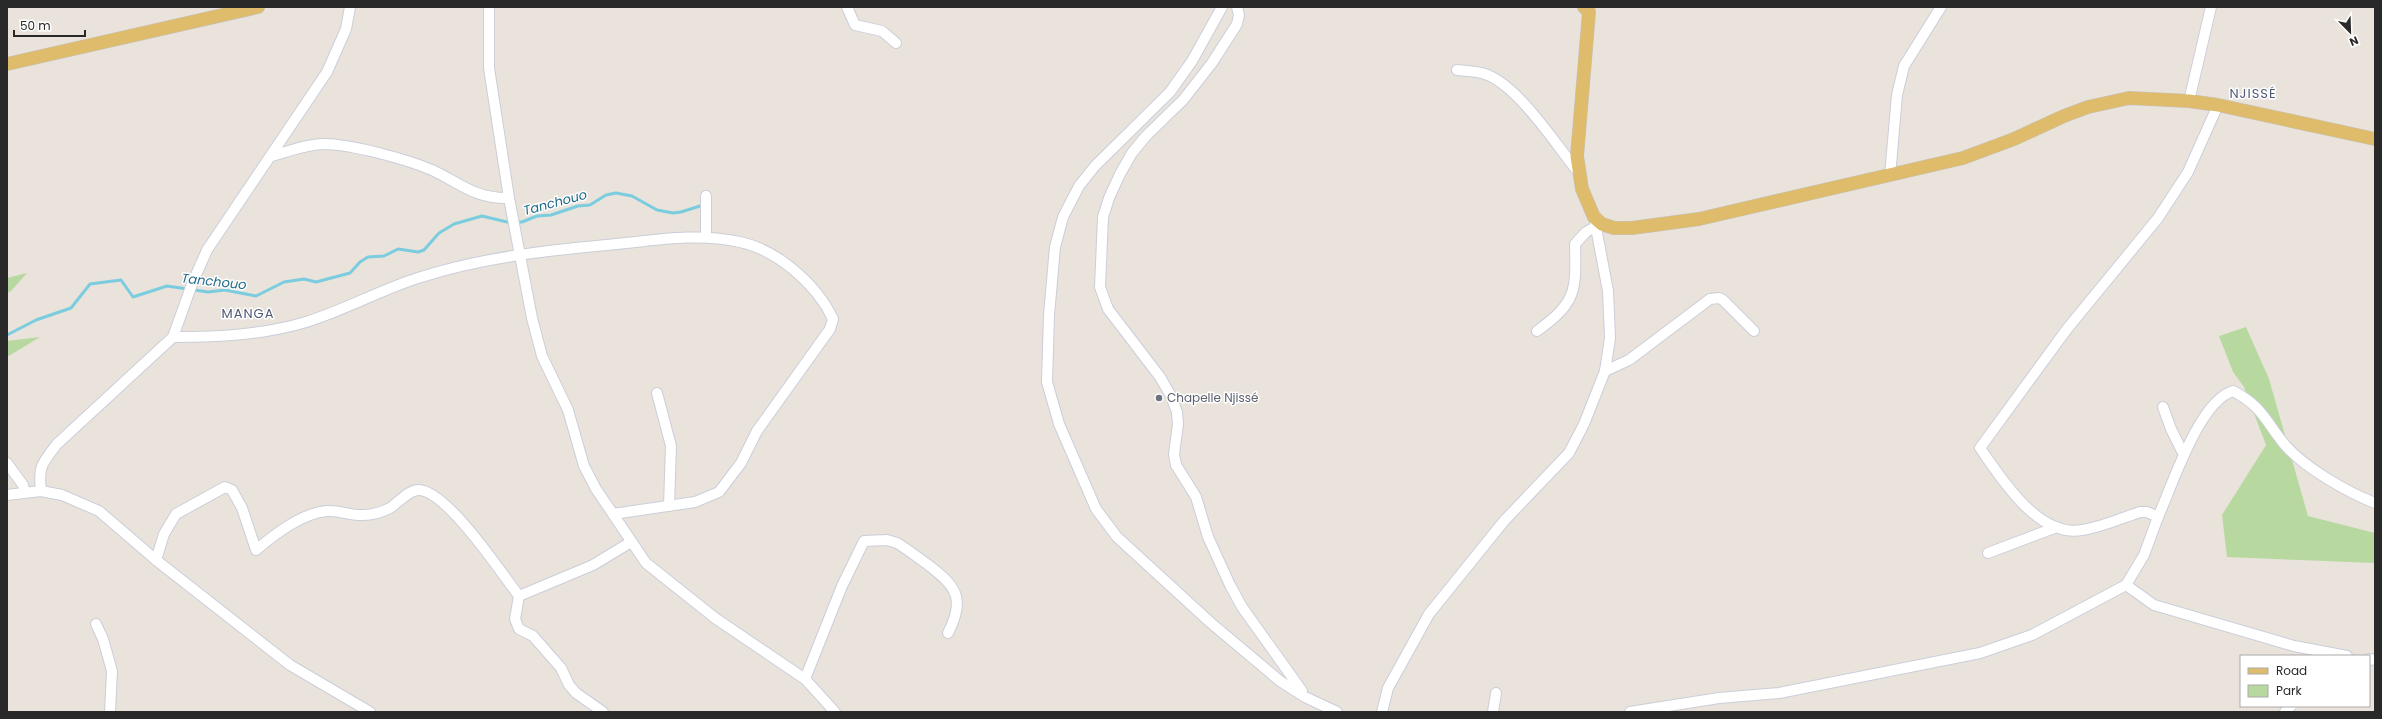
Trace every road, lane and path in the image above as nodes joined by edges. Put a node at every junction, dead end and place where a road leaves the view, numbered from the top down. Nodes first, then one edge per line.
1 (258, 7) edge
2 (350, 7) edge
3 (489, 7) edge
4 (847, 7) edge
5 (1222, 7) edge
6 (1236, 7) edge
7 (1941, 7) edge
8 (2211, 7) edge
9 (1587, 9) edge
10 (896, 43) dead end
11 (7, 64) edge
12 (1457, 70) dead end
13 (2189, 101) junction
14 (2218, 106) junction
15 (2375, 139) edge
16 (272, 156) junction
17 (1579, 173) junction
18 (1890, 176) junction
19 (706, 196) dead end
20 (509, 198) junction
21 (1594, 222) junction
22 (706, 237) junction
23 (521, 254) junction
24 (1536, 331) dead end
25 (1754, 331) dead end
26 (173, 337) junction
27 (1605, 371) junction
28 (657, 393) dead end
29 (2163, 407) dead end
30 (2184, 456) junction
31 (7, 463) edge
32 (41, 491) junction
33 (25, 492) junction
34 (7, 495) edge
35 (2375, 503) edge
36 (669, 506) junction
37 (613, 514) junction
38 (2158, 518) junction
39 (2058, 527) junction
40 (631, 542) junction
41 (1988, 553) dead end
42 (156, 560) junction
43 (2126, 585) junction
44 (519, 596) junction
45 (96, 624) dead end
46 (948, 633) dead end
47 (2329, 655) edge
48 (805, 680) junction
49 (1496, 693) dead end
50 (1305, 697) junction
51 (110, 712) edge
52 (370, 712) edge
53 (604, 712) edge
54 (835, 712) edge
55 (1336, 712) edge
56 (1382, 712) edge
57 (1493, 712) edge
58 (1630, 712) edge

1 - 11 main road
2 - 16 street
3 - 20 street
4 - 10 street
5 - 50 street
6 - 50 street
7 - 18 street
8 - 13 street
9 - 17 main road
12 - 17 street
13 - 14 main road
13 - 18 main road
14 - 15 main road
14 - 39 street
16 - 20 street
16 - 26 street
17 - 21 main road
18 - 21 main road
19 - 22 street
20 - 23 street
21 - 24 street
21 - 27 street
22 - 23 street
22 - 36 street
23 - 26 street
23 - 37 street
25 - 27 street
26 - 32 street
27 - 56 street
28 - 36 street
29 - 30 street
30 - 35 street
30 - 38 street
31 - 33 street
32 - 33 street
32 - 42 street
33 - 34 street
36 - 37 street
37 - 40 street
38 - 39 street
38 - 43 street
39 - 41 street
40 - 44 street
40 - 48 street
42 - 44 street
42 - 52 street
43 - 47 street
43 - 58 street
44 - 53 street
45 - 51 street
46 - 48 street
48 - 54 street
49 - 57 street
50 - 55 street

